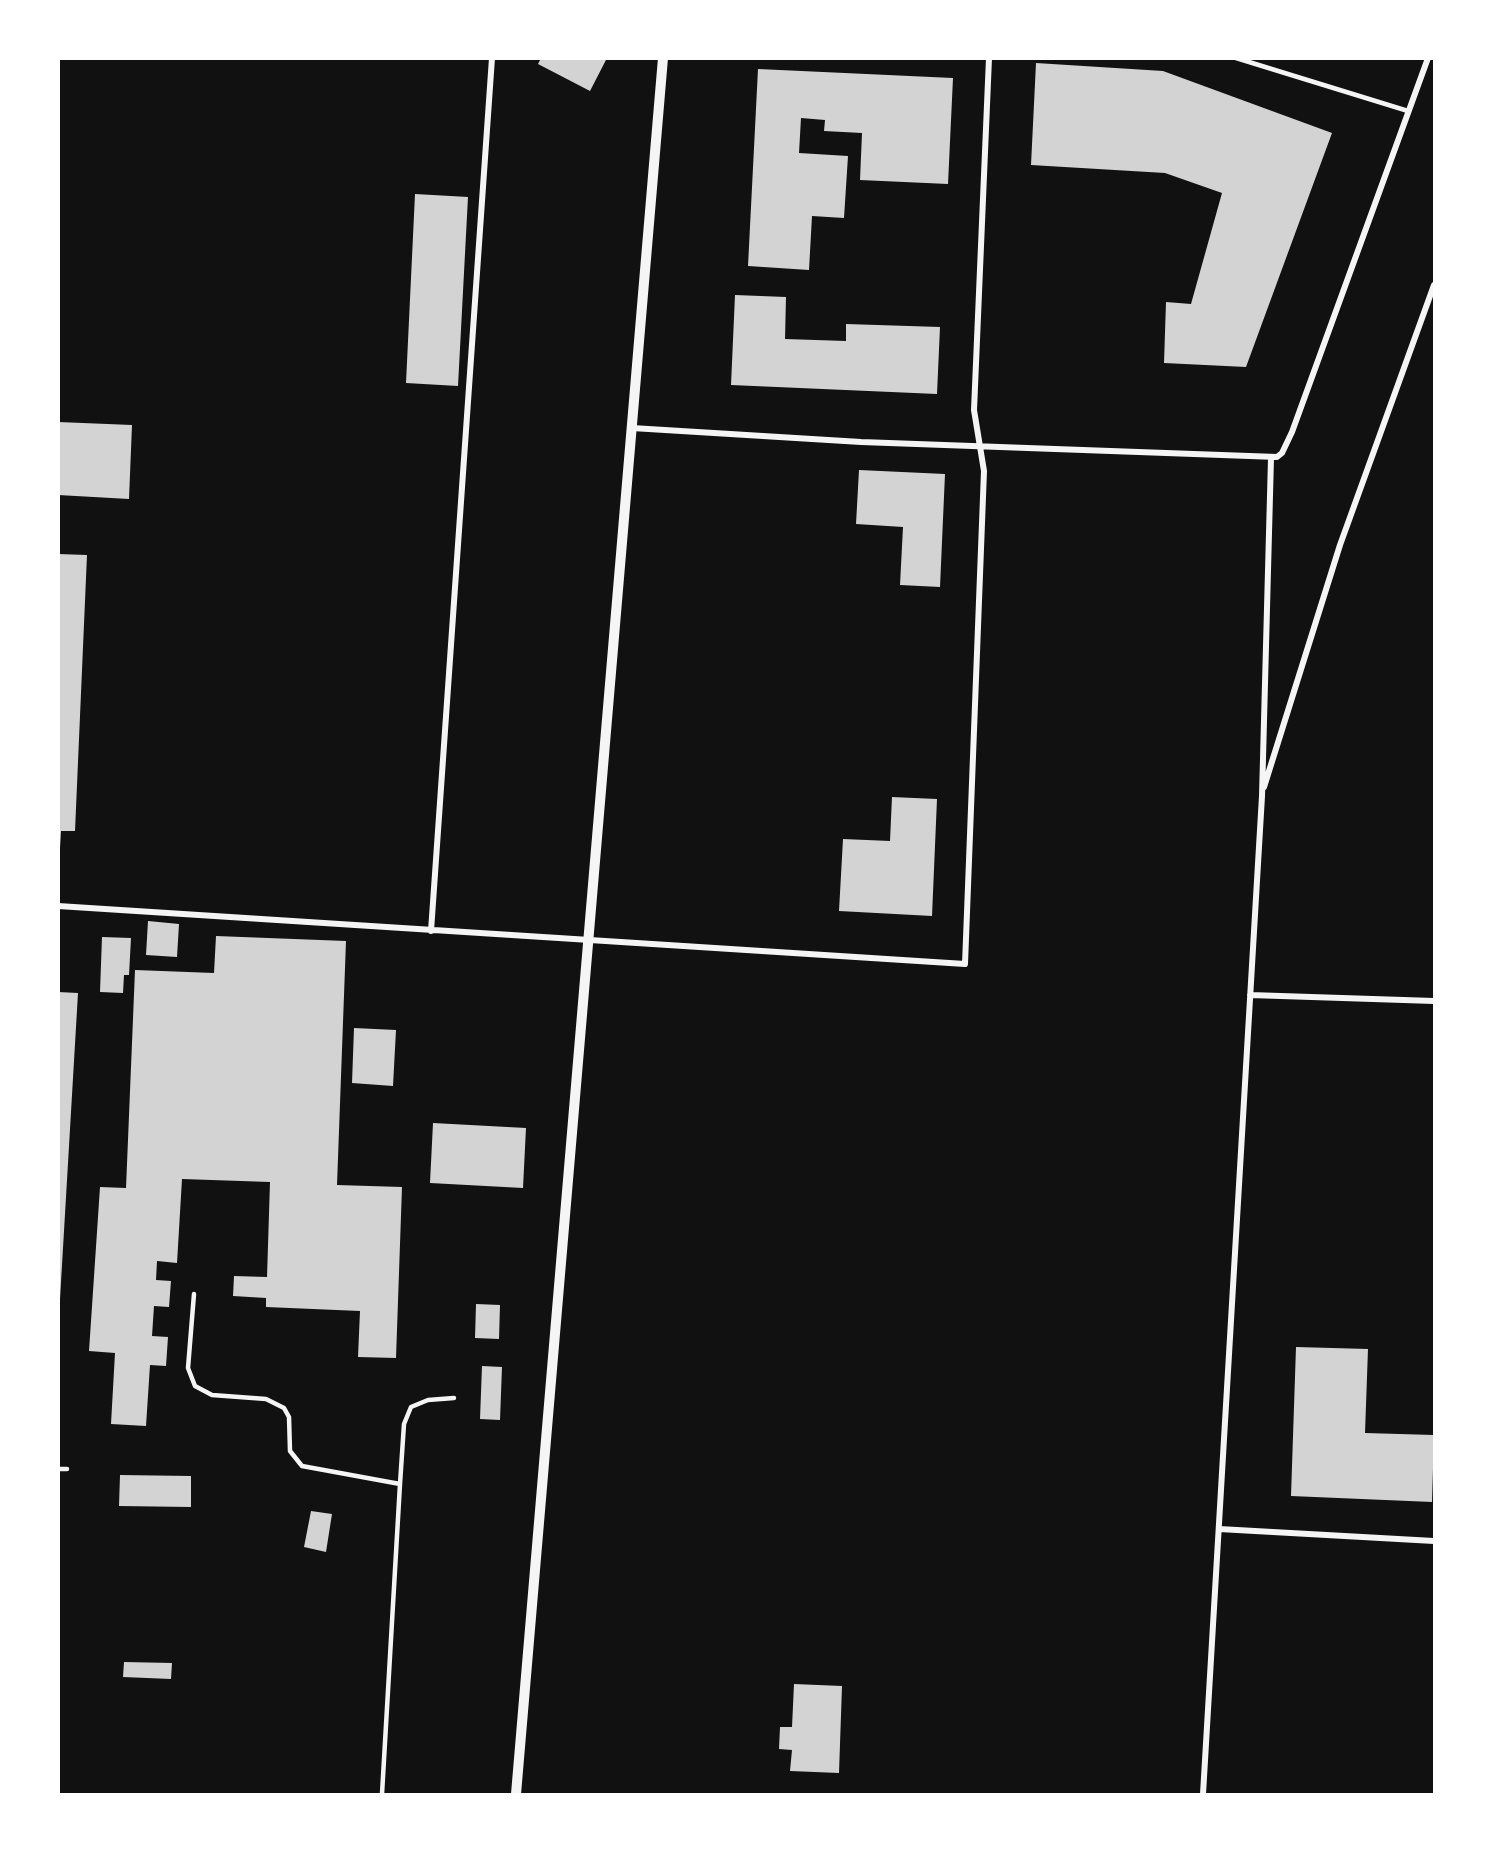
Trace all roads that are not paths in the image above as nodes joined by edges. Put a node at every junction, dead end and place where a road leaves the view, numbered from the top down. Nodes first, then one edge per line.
1 (492, 58) edge
2 (663, 58) edge
3 (989, 58) edge
4 (1236, 58) edge
5 (1428, 58) edge
6 (1408, 111) junction
7 (1434, 285) edge
8 (633, 428) junction
9 (982, 446) junction
10 (1271, 458) junction
11 (1262, 796) junction
12 (58, 906) edge
13 (430, 931) junction
14 (590, 939) junction
15 (1250, 995) junction
16 (1434, 1001) edge
17 (194, 1294) dead end
18 (454, 1398) dead end
19 (58, 1469) edge
20 (67, 1469) dead end
21 (400, 1484) junction
22 (1219, 1529) junction
23 (1434, 1541) edge
24 (382, 1794) edge
25 (516, 1794) edge
26 (1203, 1794) edge

1 - 13 street
2 - 8 street
3 - 9 street
4 - 6 lane
5 - 6 street
6 - 10 street
7 - 11 street
8 - 9 street
8 - 14 street
9 - 10 street
9 - 14 street
10 - 11 street
11 - 15 street
12 - 13 street
13 - 14 street
14 - 25 street
15 - 16 street
15 - 22 street
17 - 21 lane
18 - 21 lane
19 - 20 lane
21 - 24 lane
22 - 23 street
22 - 26 street

